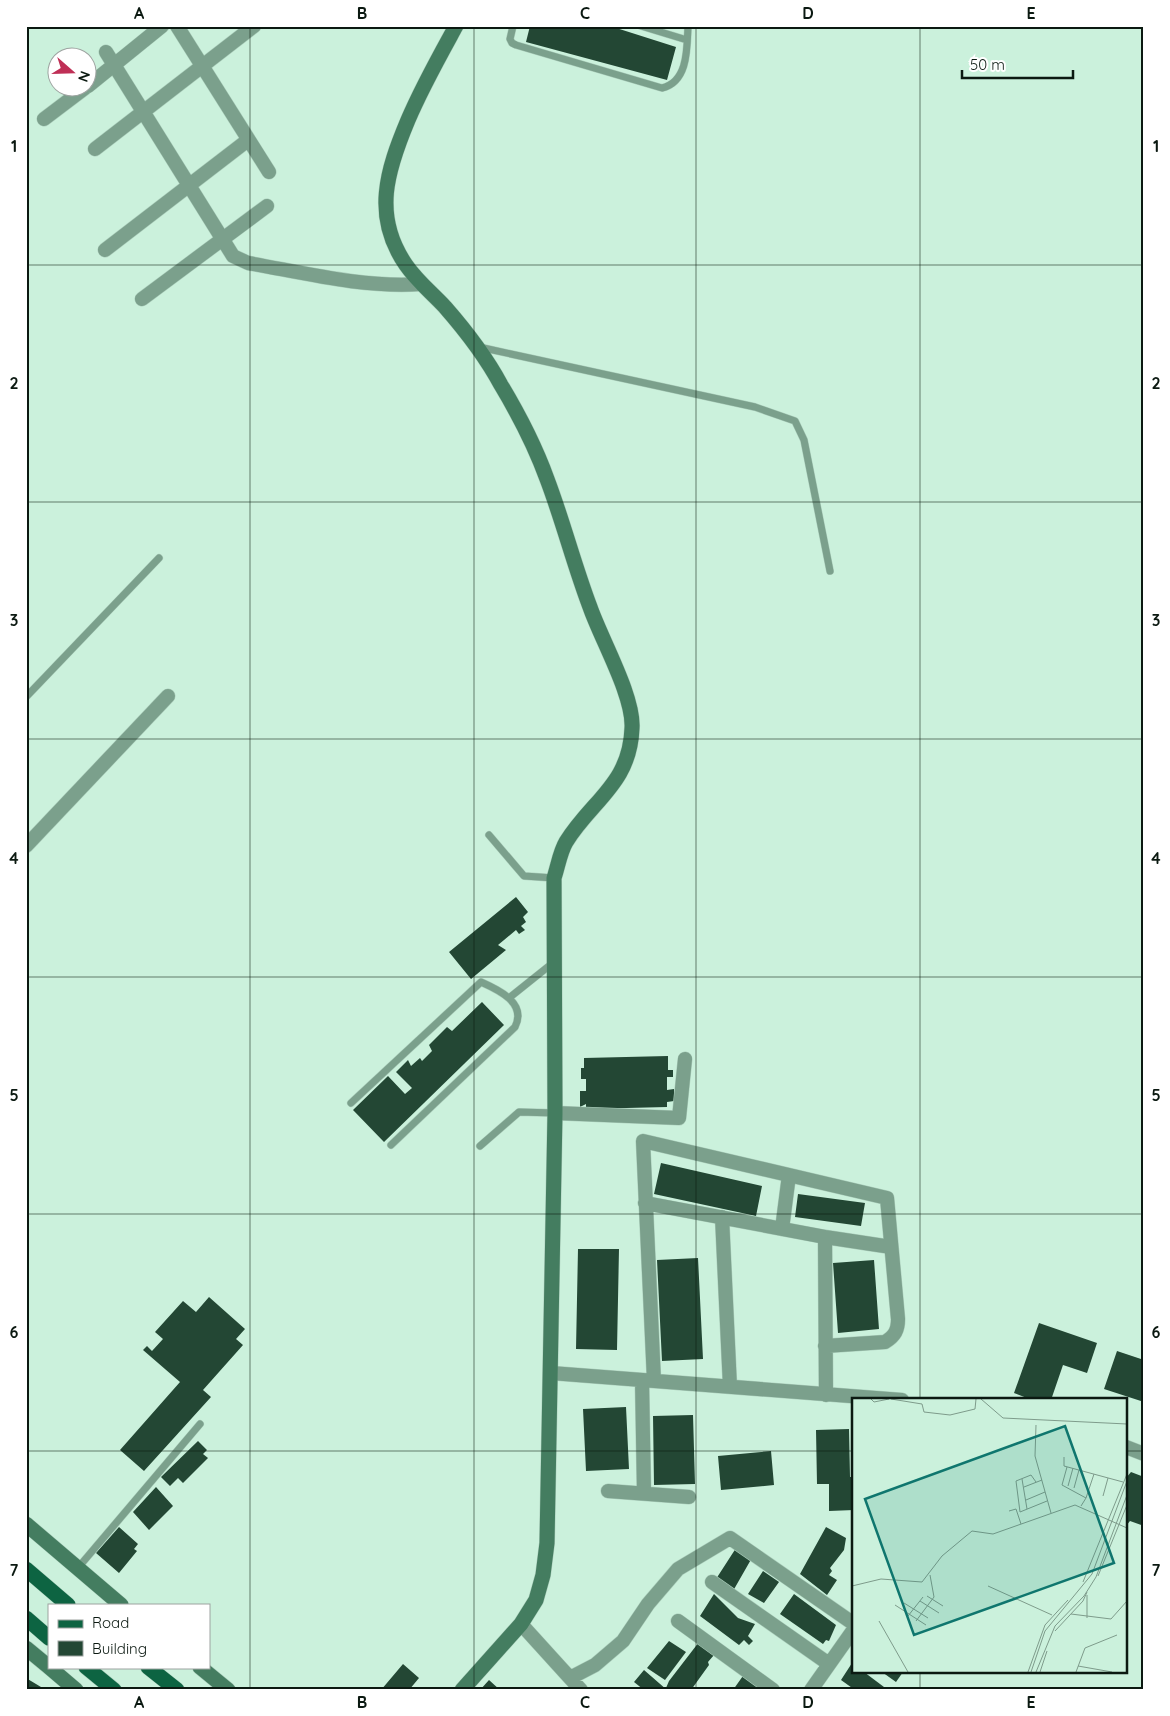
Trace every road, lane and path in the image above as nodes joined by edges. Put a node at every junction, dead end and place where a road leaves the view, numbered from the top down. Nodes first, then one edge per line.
1 (162, 26) edge
2 (177, 26) edge
3 (254, 26) edge
4 (456, 26) edge
5 (513, 26) edge
6 (641, 26) edge
7 (688, 26) edge
8 (688, 40) junction
9 (106, 52) dead end
10 (114, 65) junction
11 (202, 66) junction
12 (98, 77) edge
13 (71, 98) edge
14 (142, 112) junction
15 (44, 119) dead end
16 (248, 140) junction
17 (95, 149) dead end
18 (269, 172) dead end
19 (188, 186) junction
20 (267, 206) dead end
21 (221, 240) junction
22 (105, 250) dead end
23 (421, 284) junction
24 (142, 299) dead end
25 (476, 347) junction
26 (159, 558) dead end
27 (830, 571) dead end
28 (168, 696) dead end
29 (26, 698) edge
30 (489, 835) dead end
31 (26, 846) edge
32 (554, 878) junction
33 (555, 961) junction
34 (510, 998) junction
35 (685, 1059) dead end
36 (351, 1103) dead end
37 (555, 1113) junction
38 (391, 1145) dead end
39 (480, 1146) dead end
40 (788, 1175) junction
41 (645, 1203) junction
42 (722, 1217) junction
43 (782, 1229) junction
44 (825, 1237) junction
45 (891, 1247) junction
46 (825, 1346) junction
47 (551, 1373) junction
48 (648, 1380) junction
49 (730, 1387) junction
50 (826, 1395) junction
51 (872, 1398) edge
52 (200, 1424) dead end
53 (1128, 1448) edge
54 (1144, 1454) edge
55 (608, 1491) dead end
56 (644, 1493) junction
57 (689, 1497) dead end
58 (26, 1524) edge
59 (26, 1569) edge
60 (77, 1569) junction
61 (712, 1582) dead end
62 (67, 1604) edge
63 (120, 1604) edge
64 (26, 1618) edge
65 (678, 1621) dead end
66 (852, 1623) edge
67 (522, 1624) junction
68 (852, 1631) edge
69 (48, 1637) edge
70 (26, 1648) edge
71 (829, 1664) junction
72 (48, 1666) edge
73 (50, 1668) edge
74 (87, 1668) edge
75 (149, 1668) edge
76 (201, 1668) edge
77 (570, 1678) junction
78 (76, 1690) edge
79 (114, 1690) edge
80 (177, 1690) edge
81 (228, 1690) edge
82 (462, 1690) edge
83 (581, 1690) edge
84 (773, 1690) edge
85 (811, 1690) edge

1 - 10 street
2 - 11 street
3 - 11 street
4 - 23 street
5 - 8 lane
6 - 8 lane
7 - 8 lane
9 - 10 street
10 - 12 street
10 - 14 street
11 - 14 street
11 - 16 street
13 - 15 street
14 - 17 street
14 - 19 street
16 - 18 street
16 - 19 street
19 - 21 street
19 - 22 street
20 - 21 street
21 - 23 street
21 - 24 street
23 - 25 street
25 - 27 lane
25 - 32 street
26 - 29 lane
28 - 31 street
30 - 32 lane
32 - 33 street
33 - 34 lane
33 - 37 street
34 - 36 lane
34 - 38 lane
35 - 37 street
37 - 39 lane
37 - 47 street
40 - 41 street
40 - 43 street
40 - 45 street
41 - 42 street
41 - 48 street
42 - 43 street
42 - 49 street
43 - 44 street
44 - 45 street
44 - 46 street
45 - 46 street
46 - 50 street
47 - 48 street
47 - 67 street
48 - 49 street
48 - 56 street
49 - 50 street
50 - 51 street
52 - 60 lane
53 - 54 street
55 - 56 street
56 - 57 street
58 - 60 street
59 - 62 main road
60 - 63 street
61 - 71 street
64 - 69 main road
65 - 84 street
66 - 77 street
67 - 77 street
67 - 82 street
68 - 71 street
70 - 72 street
71 - 85 street
73 - 78 street
74 - 79 main road
75 - 80 main road
76 - 81 street
77 - 83 street

